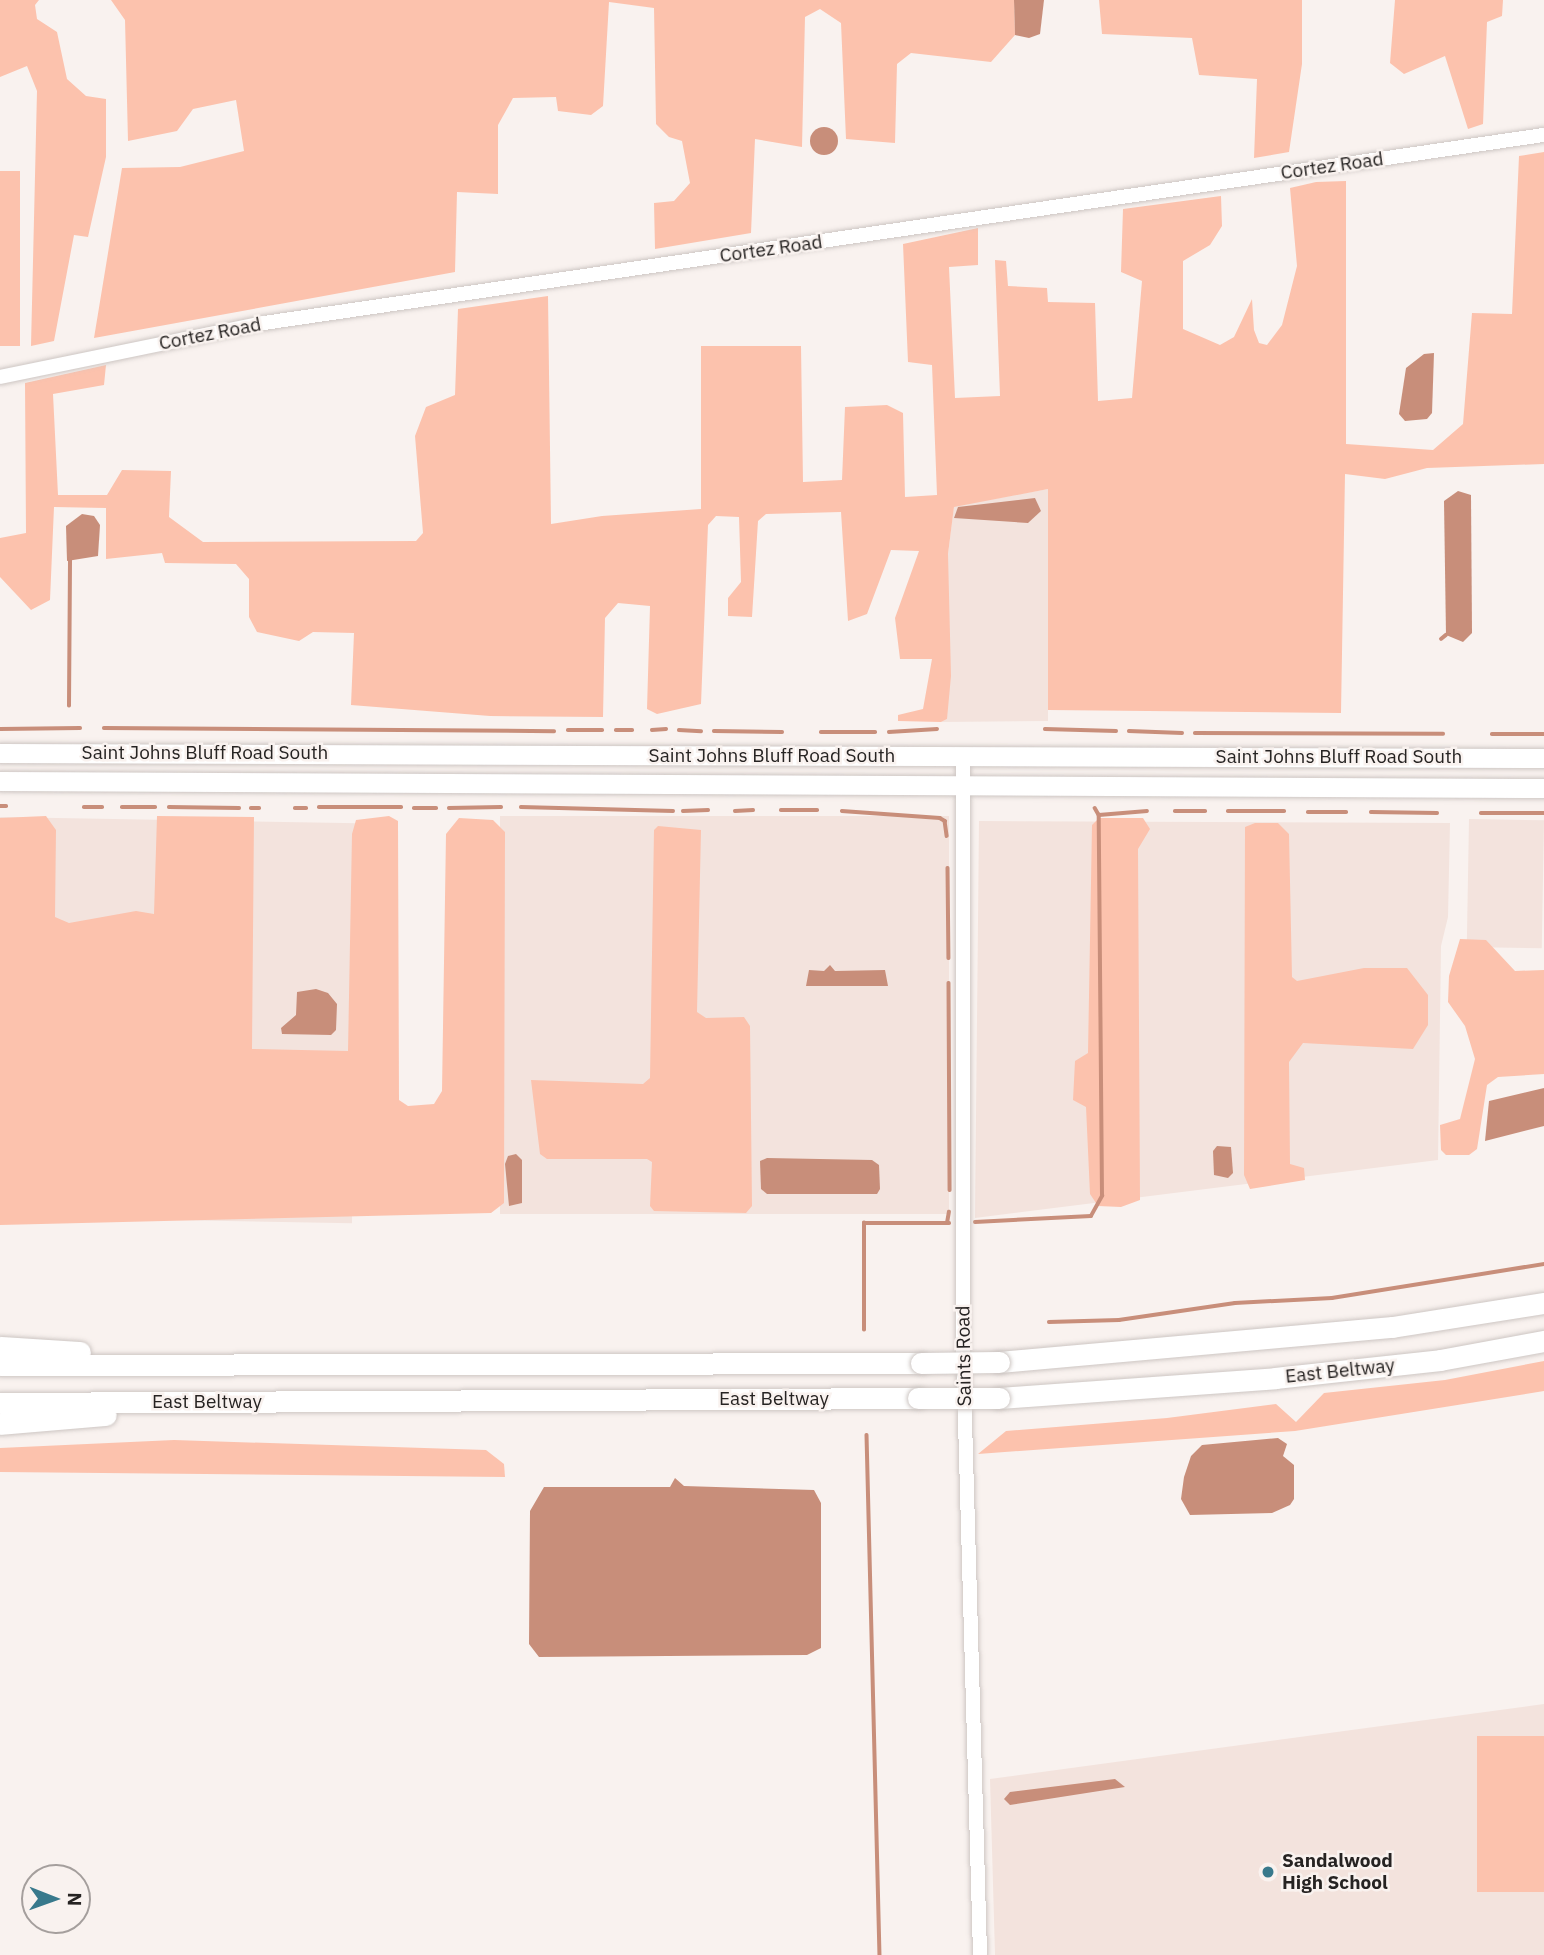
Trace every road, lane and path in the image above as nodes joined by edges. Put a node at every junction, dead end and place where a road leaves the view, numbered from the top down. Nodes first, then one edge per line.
1 (1544, 135) edge
2 (0, 377) edge
3 (0, 752) edge
4 (963, 757) junction
5 (1544, 758) edge
6 (0, 780) edge
7 (963, 787) junction
8 (1544, 788) edge
9 (1544, 1303) edge
10 (1544, 1341) edge
11 (0, 1346) edge
12 (253, 1364) junction
13 (0, 1365) edge
14 (253, 1402) junction
15 (0, 1403) edge
16 (0, 1424) edge
17 (980, 1955) edge

1 - 2 street, Cortez Road
3 - 4 main road, Saint Johns Bluff Road South
4 - 5 main road, Saint Johns Bluff Road South
4 - 7 street, Saints Road
6 - 7 main road, Saint Johns Bluff Road South
7 - 8 main road, Saint Johns Bluff Road South
7 - 17 street, Saints Road
9 - 12 highway, East Beltway, bridge
10 - 14 highway, East Beltway, bridge
11 - 12 highway
12 - 13 highway, East Beltway
14 - 15 highway, East Beltway
14 - 16 highway

